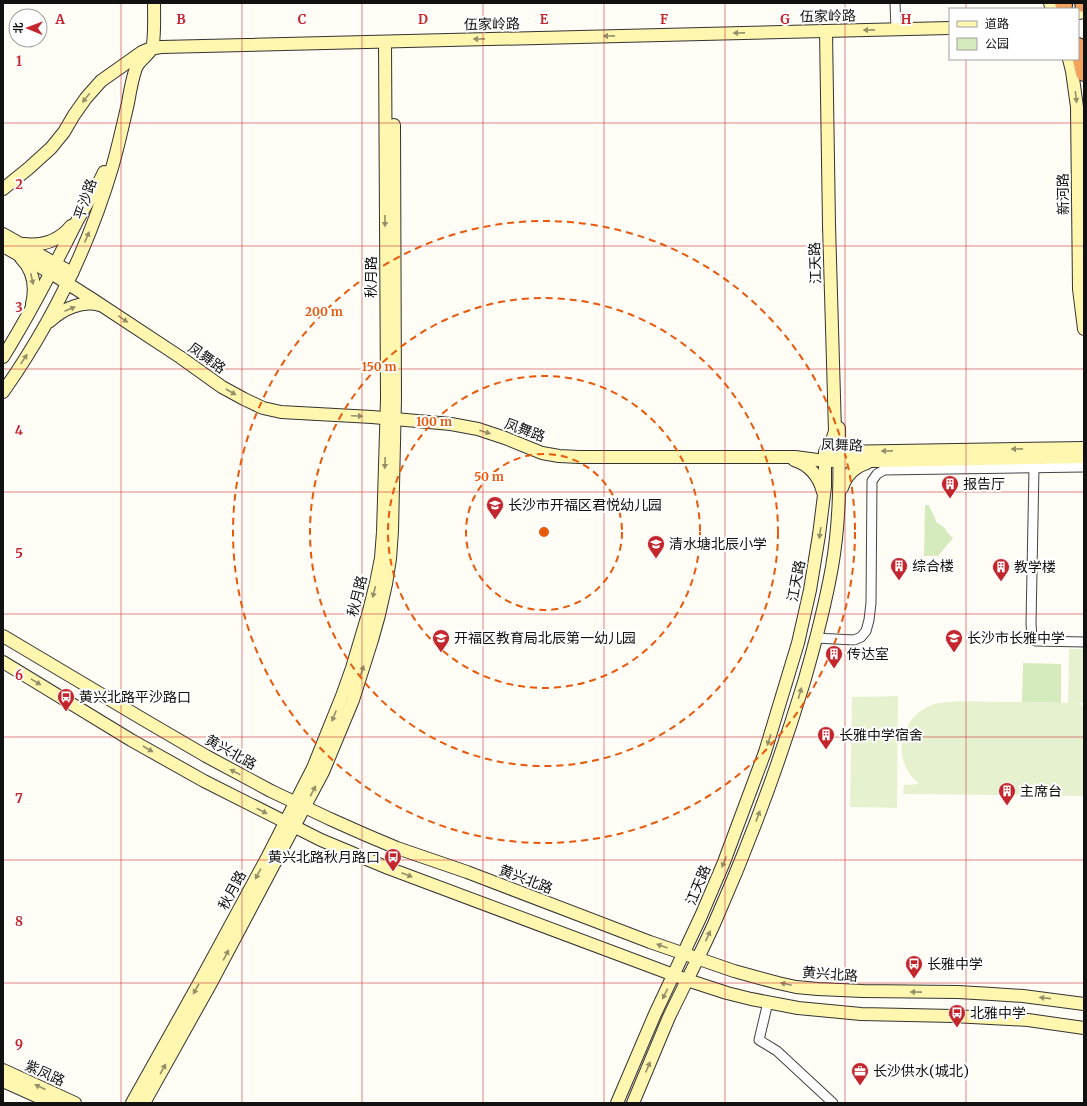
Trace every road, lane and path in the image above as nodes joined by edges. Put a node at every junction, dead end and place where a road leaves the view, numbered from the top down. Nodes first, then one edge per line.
1 (146, 3) edge
2 (154, 3) edge
3 (895, 3) edge
4 (949, 28) edge
5 (896, 29) junction
6 (828, 31) junction
7 (389, 41) junction
8 (152, 49) junction
9 (1079, 50) edge
10 (138, 54) junction
11 (1069, 60) edge
12 (1084, 72) edge
13 (3, 189) edge
14 (83, 211) junction
15 (3, 234) edge
16 (3, 246) edge
17 (16, 247) junction
18 (53, 268) junction
19 (69, 278) junction
20 (103, 306) junction
21 (30, 312) junction
22 (43, 328) junction
23 (1084, 329) edge
24 (3, 357) edge
25 (3, 392) edge
26 (391, 418) junction
27 (839, 432) junction
28 (1084, 448) edge
29 (860, 452) junction
30 (779, 457) junction
31 (825, 457) junction
32 (840, 457) junction
33 (1084, 457) edge
34 (876, 461) junction
35 (1034, 467) junction
36 (1084, 467) edge
37 (839, 501) junction
38 (823, 504) junction
39 (3, 636) edge
40 (816, 638) junction
41 (1084, 642) edge
42 (3, 662) edge
43 (300, 805) junction
44 (289, 825) junction
45 (684, 954) junction
46 (697, 958) junction
47 (674, 975) junction
48 (687, 980) junction
49 (768, 1002) junction
50 (1084, 1004) edge
51 (1084, 1028) edge
52 (3, 1070) edge
53 (3, 1081) edge
54 (52, 1103) edge
55 (75, 1103) edge
56 (132, 1103) edge
57 (144, 1103) edge
58 (617, 1103) edge
59 (633, 1103) edge
60 (833, 1103) edge

1 - 10 street, 平沙路
2 - 8 street
3 - 5 street
4 - 5 street, 伍家岭路
5 -> 6 street, 伍家岭路
6 -> 7 street, 伍家岭路
6 - 27 street, 江天路
6 - 31 street, 江天路
7 - 8 street, 伍家岭路
7 - 26 street, 秋月路
8 - 10 street, 伍家岭路
19 -> 8 street, 平沙路
9 - 12 highway
10 -> 13 street, 伍家岭路
10 - 14 street, 平沙路
11 -> 23 street, 新河路
14 - 17 street
14 - 18 street, 平沙路
15 - 17 street, 凤舞路
16 - 17 street, 凤舞路
17 - 18 street, 凤舞路
17 -> 21 street
18 - 19 street, 凤舞路
18 - 21 street, 平沙路
19 - 20 street, 凤舞路
19 - 22 street, 平沙路
22 -> 20 street
20 -> 26 street, 凤舞路
21 - 24 street, 平沙路
25 -> 22 street, 平沙路
26 -> 30 street, 凤舞路
26 - 43 street, 秋月路
27 - 29 street
27 - 32 street, 江天路
28 -> 29 street, 凤舞路
29 - 32 street, 凤舞路
30 - 31 street, 凤舞路
30 - 38 street
31 - 32 street, 凤舞路
31 - 38 street, 江天路
32 - 34 street, 凤舞路
32 - 37 street, 江天路
33 - 34 street, 凤舞路
34 - 37 street
35 - 36 street
35 - 40 street
35 - 41 street
37 - 40 street, 江天路
38 -> 45 street, 江天路
43 -> 39 street, 黄兴北路
46 -> 40 street, 江天路
42 -> 44 street
43 - 44 street, 秋月路
45 -> 43 street, 黄兴北路
44 -> 47 street
44 -> 56 street, 秋月路
57 -> 44 street, 秋月路
45 - 46 street, 黄兴北路
45 - 47 street, 江天路
46 - 48 street, 江天路
50 -> 46 street, 黄兴北路
47 - 48 street
47 -> 58 street, 江天路
48 - 49 street
59 -> 48 street, 江天路
49 - 51 street
49 - 60 street
55 -> 52 street, 紫凤路
53 - 54 street, 紫凤路

